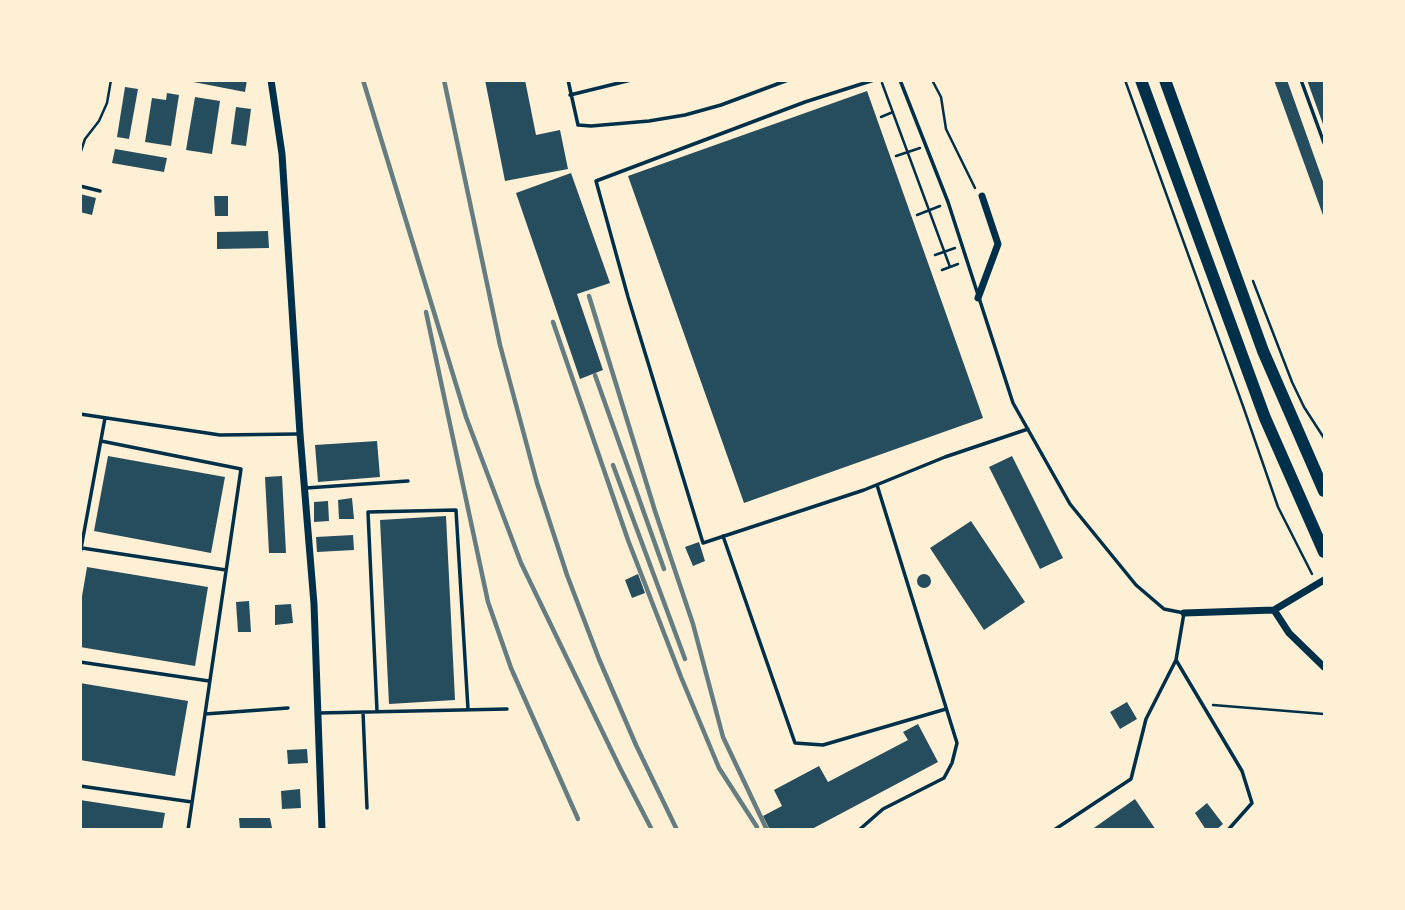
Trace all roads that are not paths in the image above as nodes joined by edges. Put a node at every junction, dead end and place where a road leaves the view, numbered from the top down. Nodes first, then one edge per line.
1 (271, 80) edge
2 (568, 80) edge
3 (631, 80) edge
4 (788, 80) edge
5 (874, 80) edge
6 (900, 80) edge
7 (1141, 80) edge
8 (1165, 80) edge
9 (1301, 80) edge
10 (774, 83) edge
11 (570, 95) junction
12 (1325, 143) edge
13 (80, 186) edge
14 (100, 191) dead end
15 (982, 196) road end
16 (978, 298) junction
17 (80, 414) edge
18 (105, 418) junction
19 (1028, 429) junction
20 (300, 434) junction
21 (101, 441) junction
22 (408, 481) dead end
23 (877, 485) junction
24 (306, 488) junction
25 (1325, 491) edge
26 (723, 536) junction
27 (82, 548) edge
28 (1325, 552) edge
29 (80, 554) edge
30 (226, 570) junction
31 (1321, 582) edge
32 (1274, 610) junction
33 (1184, 613) junction
34 (1177, 660) junction
35 (80, 662) edge
36 (1325, 667) edge
37 (209, 681) junction
38 (288, 708) dead end
39 (468, 709) junction
40 (508, 709) dead end
41 (946, 709) junction
42 (377, 711) junction
43 (363, 712) junction
44 (319, 713) junction
45 (205, 714) junction
46 (80, 786) edge
47 (192, 802) junction
48 (367, 808) dead end
49 (188, 830) edge
50 (322, 830) edge
51 (859, 830) edge
52 (1054, 830) edge
53 (1228, 830) edge

1 - 20 street
2 - 11 lane
3 - 11 lane
4 - 10 lane
5 - 26 lane
6 - 16 lane
7 - 28 highway
8 - 25 highway
9 - 12 lane
10 - 11 lane
13 - 14 lane
15 - 16 street
16 - 19 lane
17 - 18 lane
18 - 20 lane
18 - 21 lane
19 - 23 lane
19 - 33 lane
20 - 24 street
21 - 27 lane
21 - 30 lane
22 - 24 lane
23 - 26 lane
23 - 41 lane
24 - 44 street
26 - 41 lane
27 - 29 lane
27 - 30 lane
30 - 37 lane
31 - 32 street
32 - 33 street
32 - 36 street
33 - 34 lane
34 - 52 lane
34 - 53 lane
35 - 37 lane
37 - 45 lane
38 - 45 lane
39 - 40 lane
39 - 42 lane
39 - 42 lane
41 - 51 lane
42 - 43 lane
43 - 44 lane
43 - 48 lane
44 - 50 street
45 - 47 lane
46 - 47 lane
47 - 49 lane

